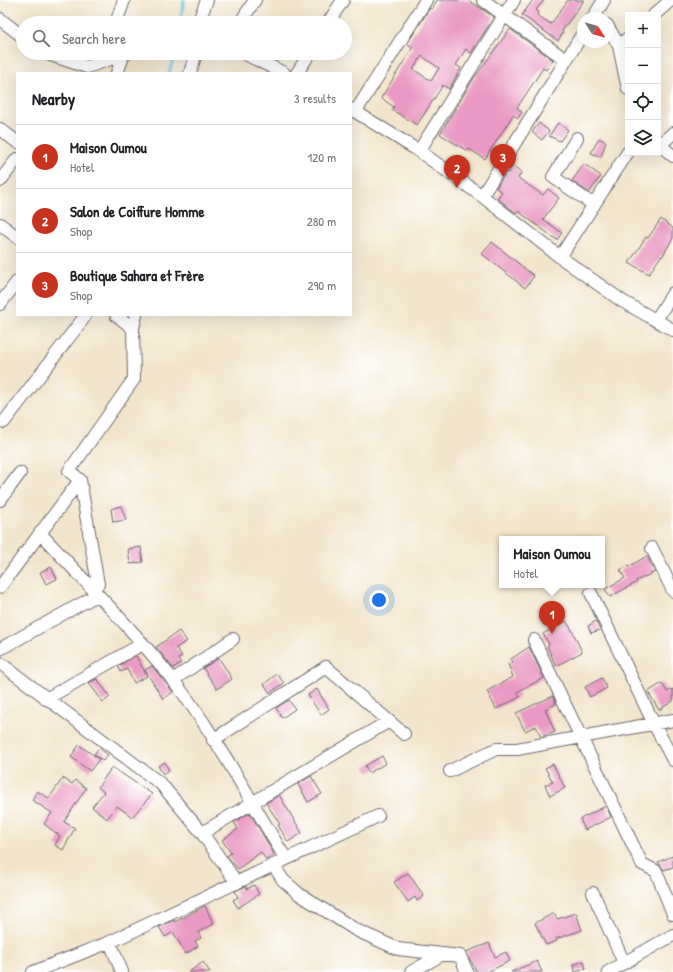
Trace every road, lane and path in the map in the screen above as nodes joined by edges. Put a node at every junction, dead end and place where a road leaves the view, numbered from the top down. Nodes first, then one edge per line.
1 (124, 0) edge
2 (207, 0) edge
3 (255, 0) edge
4 (343, 0) edge
5 (426, 0) edge
6 (483, 0) edge
7 (514, 0) edge
8 (671, 0) edge
9 (657, 12) edge
10 (118, 16) edge
11 (201, 16) edge
12 (245, 16) edge
13 (333, 16) edge
14 (505, 16) junction
15 (0, 19) edge
16 (613, 31) edge
17 (16, 32) edge
18 (623, 42) edge
19 (577, 43) edge
20 (61, 60) edge
21 (100, 60) edge
22 (123, 60) edge
23 (194, 60) edge
24 (258, 60) edge
25 (305, 60) edge
26 (566, 60) junction
27 (85, 70) edge
28 (117, 72) edge
29 (190, 72) edge
30 (282, 72) edge
31 (298, 72) edge
32 (627, 84) edge
33 (354, 110) edge
34 (0, 129) edge
35 (673, 133) edge
36 (577, 138) dead end
37 (16, 141) edge
38 (661, 142) edge
39 (661, 146) edge
40 (419, 151) junction
41 (625, 156) edge
42 (673, 156) edge
43 (16, 160) edge
44 (0, 181) edge
45 (482, 196) junction
46 (594, 204) junction
47 (0, 224) edge
48 (16, 236) edge
49 (560, 257) junction
50 (16, 283) edge
51 (673, 293) edge
52 (0, 304) edge
53 (85, 316) edge
54 (117, 316) edge
55 (136, 316) edge
56 (656, 320) junction
57 (133, 328) junction
58 (673, 330) edge
59 (4, 422) dead end
60 (20, 473) dead end
61 (80, 480) junction
62 (0, 500) edge
63 (40, 533) junction
64 (652, 548) dead end
65 (0, 587) edge
66 (673, 591) edge
67 (95, 592) junction
68 (591, 593) dead end
69 (233, 639) dead end
70 (534, 640) dead end
71 (142, 644) junction
72 (0, 649) edge
73 (0, 663) edge
74 (173, 680) junction
75 (46, 699) junction
76 (673, 720) edge
77 (390, 721) junction
78 (654, 724) junction
79 (404, 734) dead end
80 (581, 737) junction
81 (213, 740) junction
82 (673, 760) edge
83 (450, 771) dead end
84 (252, 803) junction
85 (378, 816) dead end
86 (202, 833) junction
87 (286, 860) junction
88 (274, 866) junction
89 (237, 883) junction
90 (593, 893) dead end
91 (673, 914) edge
92 (673, 935) edge
93 (110, 942) junction
94 (443, 954) junction
95 (624, 963) junction
96 (33, 972) edge
97 (122, 972) edge
98 (412, 972) edge
99 (467, 972) edge
100 (608, 972) edge

1 - 10 street
2 - 11 street
3 - 12 street
4 - 13 street
5 - 33 street
6 - 14 street
7 - 14 street
8 - 9 street
14 - 26 street
14 - 40 street
15 - 17 street
16 - 18 street
18 - 32 street
19 - 26 street
20 - 27 street
21 - 27 street
22 - 28 street
23 - 29 street
24 - 30 street
25 - 31 street
26 - 45 street
33 - 40 street
34 - 37 street
35 - 38 street
36 - 46 street
39 - 42 street
40 - 45 street
41 - 46 street
43 - 44 street
45 - 49 street
46 - 49 street
47 - 48 street
49 - 56 street
50 - 52 street
51 - 56 street
53 - 59 street
54 - 57 street
55 - 57 street
56 - 58 street
57 - 61 street
60 - 62 street
61 - 63 street
61 - 67 street
63 - 65 street
63 - 67 street
64 - 66 street
67 - 71 street
67 - 72 street
68 - 78 street
69 - 74 street
70 - 80 street
71 - 74 street
71 - 75 street
73 - 75 street
74 - 81 street
75 - 86 street
76 - 78 street
77 - 79 street
77 - 81 street
77 - 84 street
78 - 80 street
78 - 82 street
80 - 83 street
80 - 91 street
81 - 84 street
84 - 86 street
84 - 87 street
85 - 87 street
86 - 89 street
87 - 88 street
88 - 89 street
88 - 94 street
89 - 93 street
90 - 95 street
92 - 95 street
93 - 96 street
93 - 97 street
94 - 98 street
94 - 99 street
95 - 100 street

